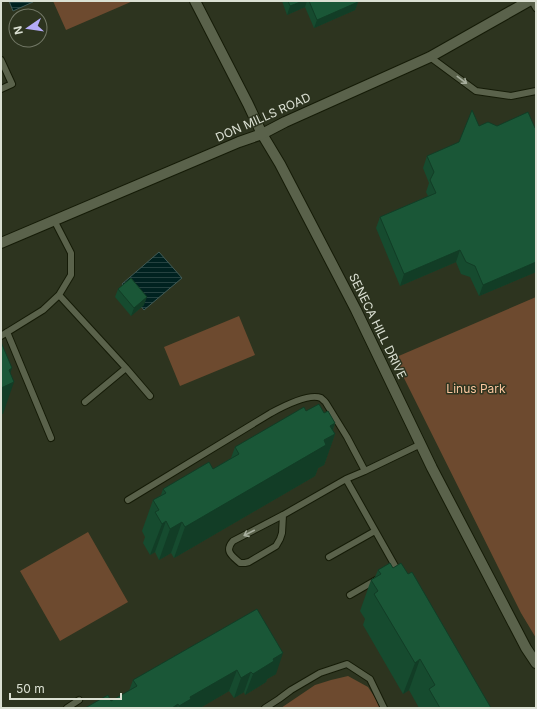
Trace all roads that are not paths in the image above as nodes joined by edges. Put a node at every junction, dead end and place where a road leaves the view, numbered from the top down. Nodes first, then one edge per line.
1 (195, 1) edge
2 (528, 1) edge
3 (532, 1) edge
4 (536, 8) edge
5 (430, 57) junction
6 (1, 60) edge
7 (1, 89) edge
8 (536, 91) edge
9 (262, 134) junction
10 (54, 220) junction
11 (1, 243) edge
12 (59, 295) junction
13 (4, 334) edge
14 (126, 368) junction
15 (150, 396) dead end
16 (85, 402) dead end
17 (51, 438) dead end
18 (421, 444) junction
19 (365, 471) junction
20 (346, 479) junction
21 (128, 500) dead end
22 (283, 515) junction
23 (375, 530) junction
24 (329, 557) dead end
25 (396, 568) junction
26 (390, 572) edge
27 (383, 576) edge
28 (404, 582) edge
29 (350, 595) dead end
30 (536, 663) edge
31 (79, 700) dead end
32 (67, 708) edge
33 (265, 708) edge
34 (384, 708) edge

1 - 9 street, SENECA HILL DRIVE
2 - 5 street, DON MILLS ROAD
3 - 4 lane
5 -> 8 lane
5 - 9 street, DON MILLS ROAD
6 - 7 lane
9 - 10 street, DON MILLS ROAD
9 - 18 street, SENECA HILL DRIVE
10 - 11 street, DON MILLS ROAD
10 - 12 lane
12 - 13 lane
12 - 14 lane
13 - 17 lane
14 - 15 lane
14 - 16 lane
18 - 19 lane
18 - 30 street, SENECA HILL DRIVE
19 - 20 lane
19 - 21 lane
20 - 22 lane
20 - 23 lane
22 -> 22 lane
23 - 24 lane
23 - 25 lane
25 - 26 lane
25 - 28 lane
27 - 29 lane
31 - 32 lane
33 - 34 lane

